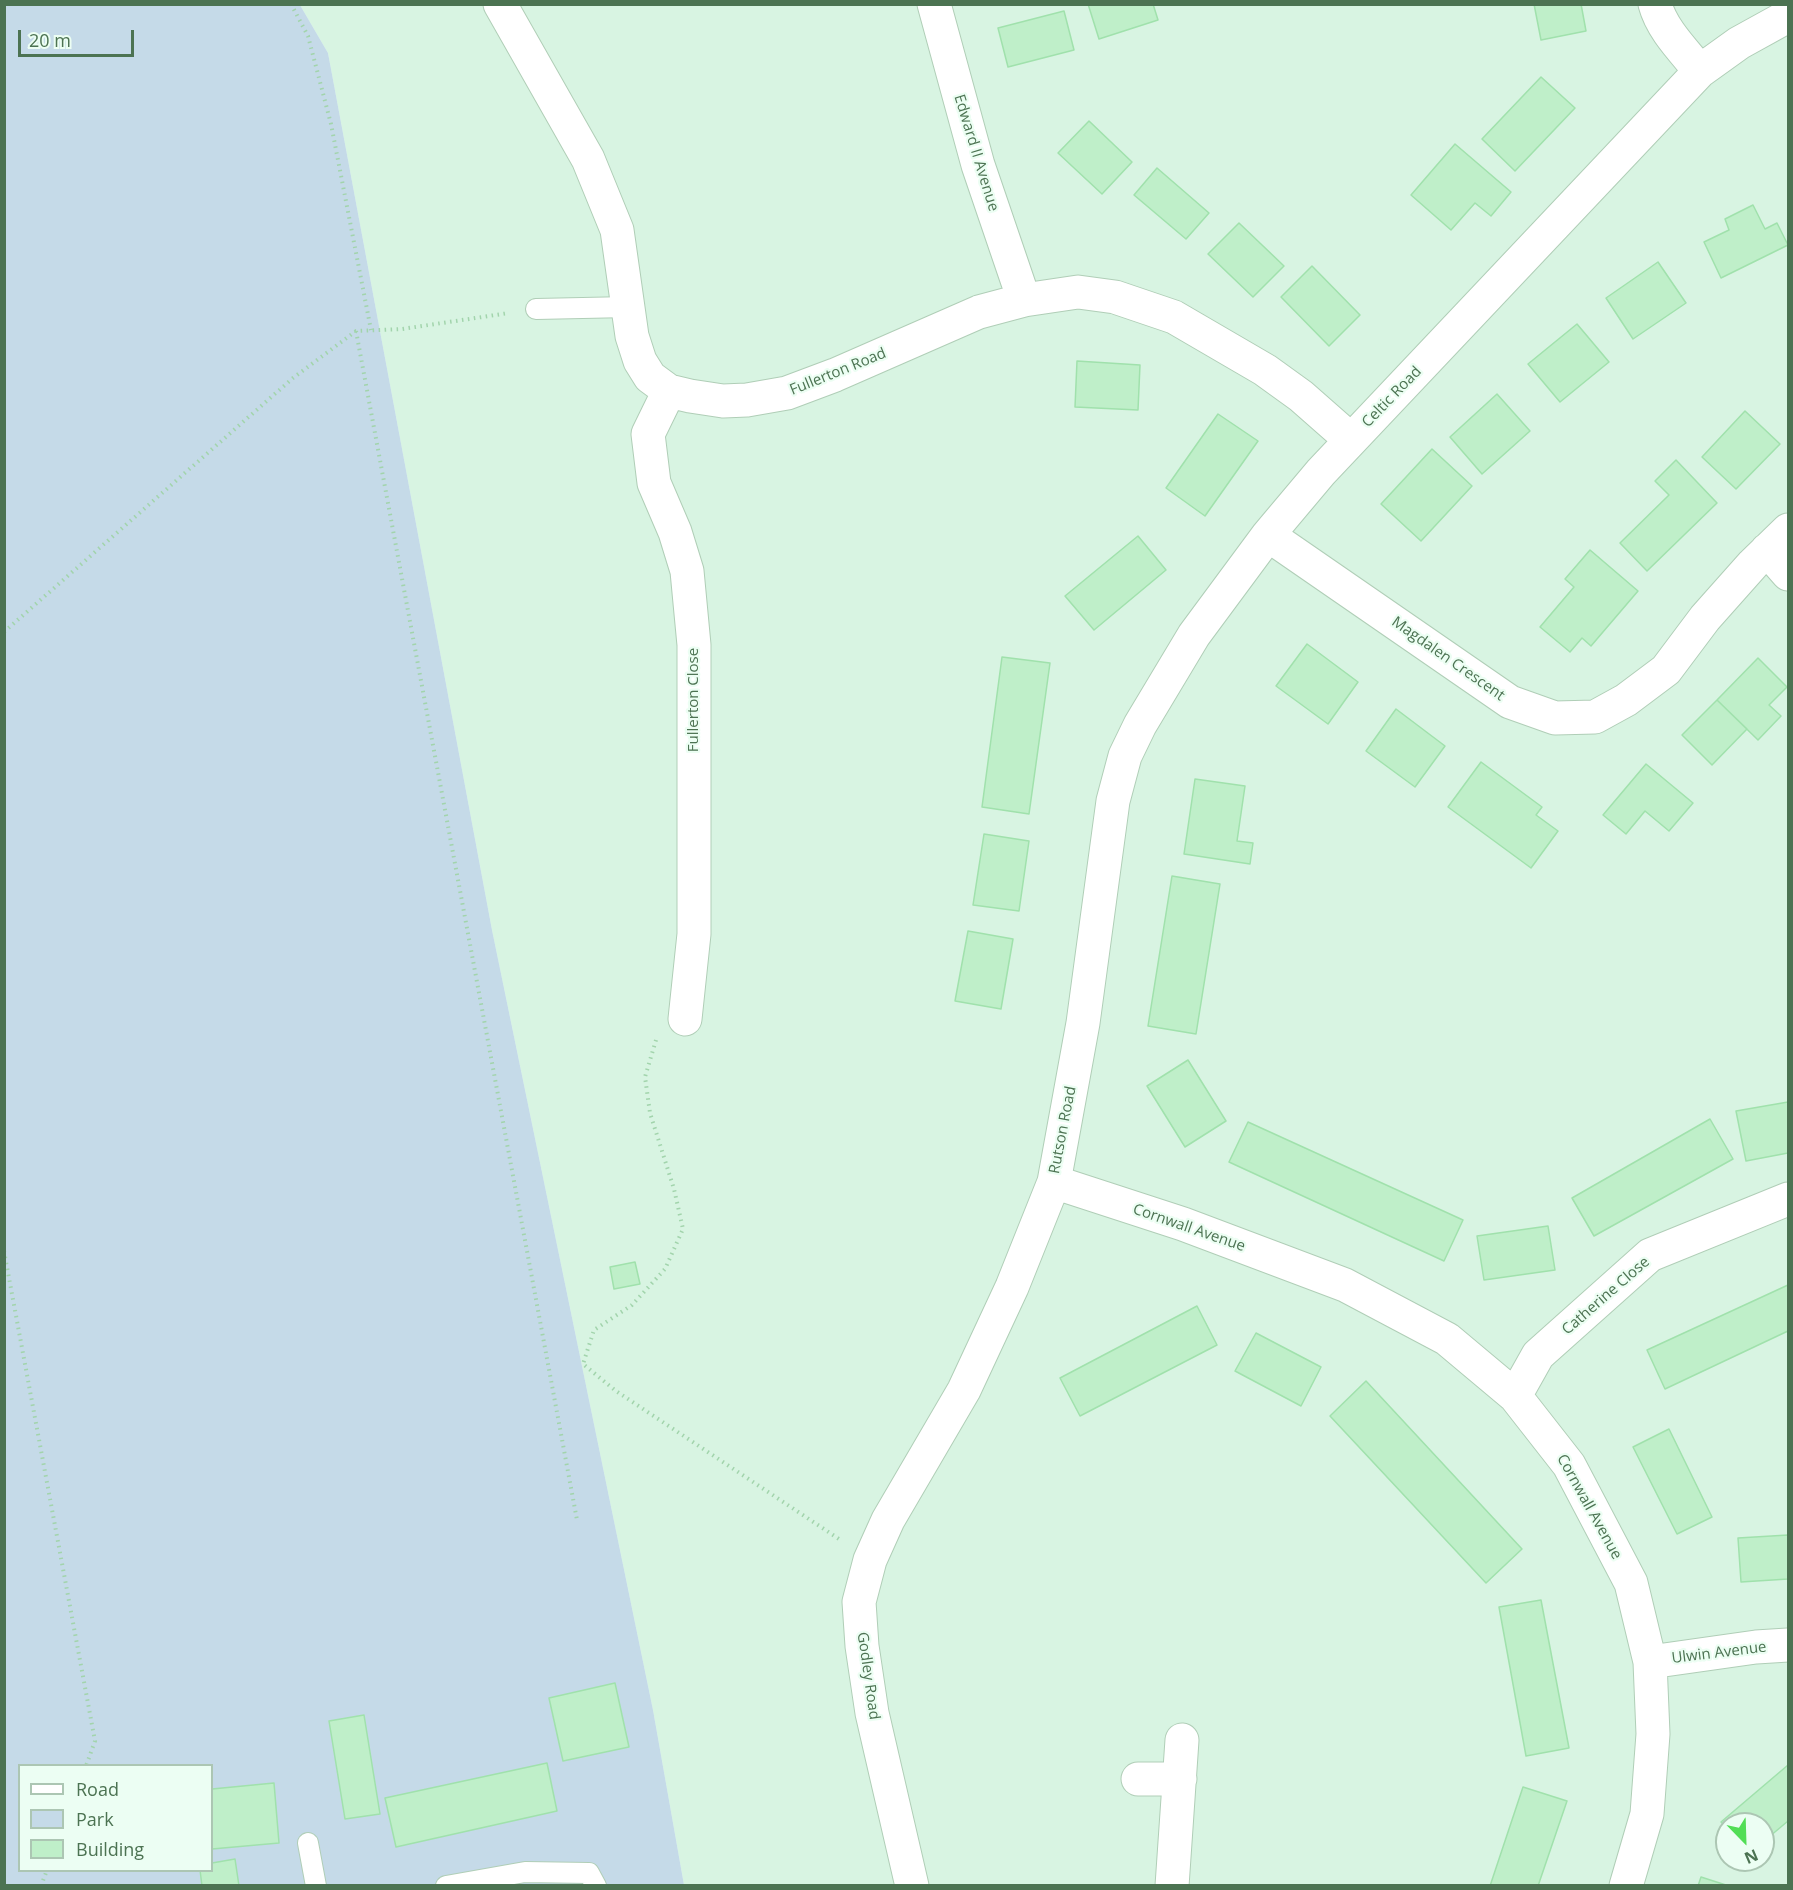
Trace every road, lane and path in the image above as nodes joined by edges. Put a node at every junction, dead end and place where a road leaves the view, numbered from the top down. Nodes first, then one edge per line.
1 (291, 4) edge
2 (500, 4) edge
3 (934, 4) edge
4 (1655, 4) edge
5 (1788, 16) edge
6 (1700, 71) junction
7 (1024, 300) junction
8 (629, 307) junction
9 (536, 309) joint
10 (371, 330) junction
11 (356, 331) junction
12 (669, 391) junction
13 (1351, 440) junction
14 (1268, 535) junction
15 (1778, 540) edge
16 (1788, 574) edge
17 (4, 632) edge
18 (1125, 756) joint
19 (685, 1019) joint
20 (1053, 1182) junction
21 (1788, 1199) edge
22 (4, 1251) edge
23 (1515, 1396) junction
24 (915, 1476) joint
25 (577, 1520) dead end
26 (870, 1560) junction
27 (1788, 1645) edge
28 (1650, 1662) junction
29 (1182, 1740) dead end
30 (87, 1764) edge
31 (1138, 1779) dead end
32 (1180, 1779) junction
33 (308, 1843) dead end
34 (316, 1886) edge
35 (446, 1886) edge
36 (596, 1886) edge
37 (912, 1886) edge
38 (1172, 1886) edge
39 (1626, 1886) edge

1 - 10 path
2 - 8 street, Fullerton Road
3 - 7 street, Edward II Avenue
4 - 6 street
5 - 6 street, Celtic Road
6 - 13 street, Celtic Road
7 - 12 street, Fullerton Road
7 - 13 street, Fullerton Road
8 - 9 lane
8 - 12 street, Fullerton Road
9 - 10 path
10 - 11 path
11 - 17 path
11 - 25 path
12 - 19 street, Fullerton Close
13 - 14 street, Celtic Road
14 - 15 street, Magdalen Crescent
14 - 18 street, Celtic Road
15 - 16 street
18 - 20 street, Rutson Road
19 - 26 path
20 - 23 street, Cornwall Avenue
20 - 24 street, Rutson Road
21 - 23 street, Catherine Close
22 - 30 path
23 - 28 street, Cornwall Avenue
24 - 26 street, Godley Road
26 - 37 street, Godley Road
27 - 28 street, Ulwin Avenue
28 - 39 street, Cornwall Avenue
29 - 32 street
31 - 32 street
32 - 38 street
33 - 34 lane
35 - 36 lane

